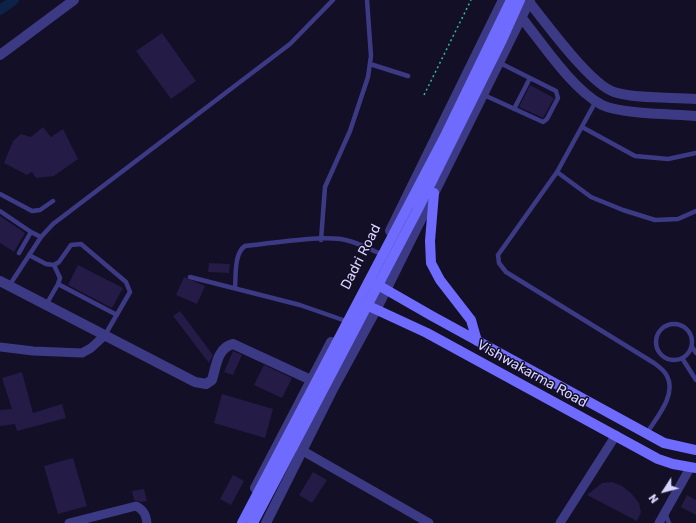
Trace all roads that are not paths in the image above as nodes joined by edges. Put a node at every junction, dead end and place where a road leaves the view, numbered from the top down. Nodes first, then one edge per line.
1 (74, 0) edge
2 (333, 0) edge
3 (367, 0) edge
4 (511, 0) edge
5 (526, 1) edge
6 (502, 3) edge
7 (522, 17) junction
8 (0, 55) edge
9 (498, 62) junction
10 (370, 64) junction
11 (408, 76) dead end
12 (530, 78) junction
13 (482, 94) junction
14 (696, 99) edge
15 (596, 101) junction
16 (514, 109) junction
17 (696, 116) edge
18 (582, 127) junction
19 (696, 153) edge
20 (557, 172) junction
21 (434, 193) junction
22 (0, 194) edge
23 (53, 201) dead end
24 (0, 211) edge
25 (696, 211) edge
26 (31, 232) junction
27 (41, 237) junction
28 (321, 240) junction
29 (19, 253) dead end
30 (379, 253) junction
31 (30, 255) junction
32 (54, 265) junction
33 (190, 277) dead end
34 (367, 279) junction
35 (4, 284) edge
36 (58, 284) junction
37 (235, 288) junction
38 (386, 289) junction
39 (355, 299) junction
40 (46, 305) junction
41 (377, 308) junction
42 (116, 315) junction
43 (343, 320) junction
44 (696, 333) edge
45 (690, 334) junction
46 (104, 336) junction
47 (477, 341) junction
48 (692, 346) junction
49 (0, 347) edge
50 (696, 354) edge
51 (682, 358) junction
52 (311, 380) junction
53 (696, 380) edge
54 (647, 434) junction
55 (616, 435) junction
56 (280, 440) junction
57 (302, 450) junction
58 (696, 450) edge
59 (693, 468) edge
60 (665, 513) junction
61 (69, 523) edge
62 (148, 523) edge
63 (236, 523) edge
64 (242, 523) edge
65 (254, 523) edge
66 (266, 523) edge
67 (429, 523) edge
68 (560, 523) edge
69 (659, 523) edge
70 (669, 523) edge

1 - 8 street
2 - 27 lane
3 - 10 lane
4 - 64 main road, bridge
5 - 7 street
5 - 14 street
5 - 65 main road, bridge
6 - 7 street
6 - 30 street, Dadri Road
7 - 9 street
7 - 15 street
9 - 12 lane
9 - 13 street
10 - 11 lane
10 - 28 lane
12 - 16 lane
12 - 16 lane
13 - 16 lane
13 - 21 street
15 - 17 street
15 - 18 lane
18 - 19 lane
18 - 20 lane
20 - 25 lane
20 - 54 lane
21 - 38 street
21 - 47 main road
22 - 23 lane
24 - 26 lane
26 - 27 lane
26 - 29 lane
27 - 31 lane
28 - 30 lane
28 - 37 lane
30 - 34 street, Dadri Road
31 - 32 lane
31 - 35 lane
32 - 36 lane
32 - 42 lane
33 - 37 lane
34 - 38 main road, Vishwakarma Road
34 - 39 street, Dadri Road
35 - 40 street
36 - 40 lane
36 - 42 lane
37 - 43 lane
38 - 41 street
38 - 47 main road, Vishwakarma Road
39 - 41 main road, Vishwakarma Road
39 - 43 street, Dadri Road
40 - 46 street
41 - 55 main road, Vishwakarma Road
41 - 57 street
42 - 46 lane
43 - 52 street, Dadri Road
44 - 45 lane
45 - 48 lane
45 - 51 lane
46 - 49 street
46 - 52 street
47 - 54 main road, Vishwakarma Road
48 - 50 lane
48 - 51 lane
51 - 53 lane
52 - 56 street, Dadri Road
54 - 58 main road, Vishwakarma Road
55 - 59 main road, Vishwakarma Road
55 - 68 street
56 - 57 street
56 - 63 street, Dadri Road
57 - 66 street
57 - 67 street
59 - 60 street
60 - 69 street
60 - 70 lane
61 - 62 street

